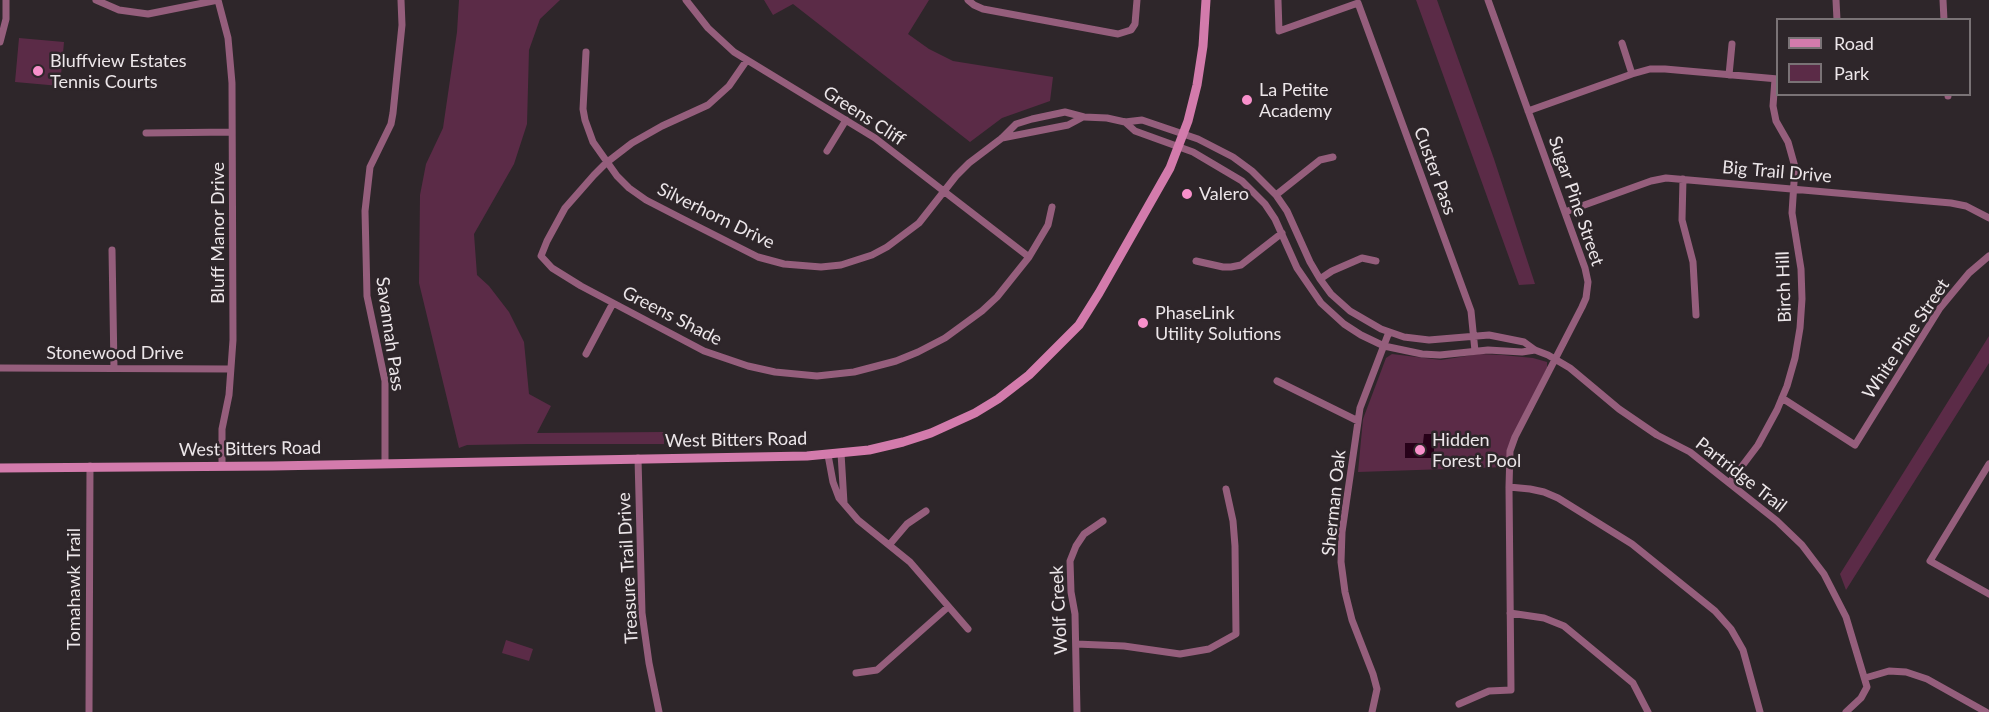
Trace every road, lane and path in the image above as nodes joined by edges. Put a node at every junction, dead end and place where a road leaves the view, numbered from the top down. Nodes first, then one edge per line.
1 (6, 0) edge
2 (96, 0) edge
3 (218, 0) edge
4 (401, 0) edge
5 (686, 0) edge
6 (968, 0) edge
7 (1137, 0) edge
8 (1206, 0) edge
9 (1278, 0) edge
10 (1488, 0) edge
11 (1836, 0) edge
12 (1943, 0) edge
13 (1837, 18) edge
14 (1944, 18) edge
15 (0, 42) edge
16 (1622, 43) dead end
17 (1732, 44) dead end
18 (586, 52) dead end
19 (747, 60) junction
20 (1632, 74) junction
21 (1729, 75) junction
22 (1776, 79) edge
23 (1528, 111) junction
24 (1039, 117) junction
25 (1084, 117) junction
26 (846, 120) junction
27 (1125, 122) junction
28 (1043, 131) junction
29 (232, 132) junction
30 (146, 133) dead end
31 (1183, 134) junction
32 (1002, 138) junction
33 (1178, 147) junction
34 (827, 151) dead end
35 (1333, 157) dead end
36 (606, 163) junction
37 (1683, 179) junction
38 (1794, 189) junction
39 (944, 190) junction
40 (1276, 195) junction
41 (1052, 207) dead end
42 (1565, 212) junction
43 (1989, 218) edge
44 (1282, 233) junction
45 (112, 250) dead end
46 (1989, 256) edge
47 (1029, 257) junction
48 (1196, 261) dead end
49 (1376, 261) dead end
50 (1310, 262) junction
51 (1297, 268) junction
52 (1320, 279) junction
53 (613, 303) junction
54 (1696, 315) dead end
55 (1389, 332) junction
56 (1474, 337) junction
57 (1384, 346) junction
58 (1535, 350) junction
59 (1475, 351) junction
60 (586, 354) dead end
61 (1556, 359) junction
62 (0, 368) edge
63 (114, 368) junction
64 (230, 369) junction
65 (1277, 381) dead end
66 (1782, 398) junction
67 (1358, 421) junction
68 (841, 453) junction
69 (828, 455) junction
70 (638, 458) junction
71 (385, 463) junction
72 (1989, 464) edge
73 (90, 466) junction
74 (222, 466) junction
75 (0, 468) edge
76 (1730, 482) junction
77 (843, 486) junction
78 (1509, 487) junction
79 (1226, 489) dead end
80 (835, 490) junction
81 (844, 502) junction
82 (926, 511) dead end
83 (1103, 521) dead end
84 (890, 544) junction
85 (1989, 594) edge
86 (948, 607) junction
87 (1510, 613) junction
88 (968, 629) dead end
89 (1076, 644) junction
90 (856, 673) dead end
91 (1865, 678) junction
92 (1459, 704) dead end
93 (89, 712) edge
94 (659, 712) edge
95 (1077, 712) edge
96 (1372, 712) edge
97 (1648, 712) edge
98 (1760, 712) edge
99 (1846, 712) edge
100 (1986, 712) edge

1 - 15 street
2 - 3 street
3 - 29 street, Bluff Manor Drive
4 - 71 street, Savannah Pass
5 - 19 street, Greens Cliff
6 - 7 street
8 - 31 main road, West Bitters Road
9 - 56 street, Custer Pass
10 - 23 street, Sugar Pine Street
11 - 13 street
12 - 14 street
16 - 20 street
17 - 21 street
18 - 36 street, Silverhorn Drive
19 - 26 street, Greens Cliff
19 - 36 street
20 - 21 street
20 - 23 street
21 - 22 street
22 - 38 street, Birch Hill
23 - 42 street, Sugar Pine Street
24 - 25 street, Silverhorn Drive
24 - 28 street
24 - 32 street, Silverhorn Drive
25 - 27 street, Silverhorn Drive
25 - 28 street, Silverhorn Drive
26 - 34 street
26 - 39 street, Greens Cliff
27 - 31 street, Silverhorn Drive
27 - 33 street, Silverhorn Drive
28 - 32 street, Silverhorn Drive
29 - 30 street
29 - 64 street, Bluff Manor Drive
31 - 33 main road, West Bitters Road
31 - 40 street, Partridge Trail
32 - 39 street, Silverhorn Drive
33 - 44 street, Partridge Trail
33 - 68 main road, West Bitters Road
35 - 40 street
36 - 39 street, Silverhorn Drive
36 - 53 street, Greens Shade
37 - 38 street, Big Trail Drive
37 - 42 street, Big Trail Drive
37 - 54 street
38 - 43 street, Big Trail Drive
38 - 66 street, Birch Hill
39 - 47 street, Greens Cliff
40 - 50 street, Partridge Trail
41 - 47 street, Greens Shade
42 - 61 street, Sugar Pine Street
44 - 48 street
44 - 51 street, Partridge Trail
45 - 63 street
46 - 66 street, White Pine Street
47 - 53 street, Greens Shade
49 - 52 street
50 - 51 street
50 - 52 street, Partridge Trail
51 - 57 street, Partridge Trail
52 - 55 street, Partridge Trail
53 - 60 street
55 - 56 street, Partridge Trail
55 - 57 street, Sherman Oak
56 - 58 street, Partridge Trail
56 - 59 street, Custer Pass
57 - 59 street, Partridge Trail
57 - 67 street, Sherman Oak
58 - 59 street, Partridge Trail
58 - 61 street, Partridge Trail
61 - 76 street, Partridge Trail
61 - 78 street, Sugar Pine Street
62 - 63 street, Stonewood Drive
63 - 64 street, Stonewood Drive
64 - 74 street, Bluff Manor Drive
65 - 67 street
66 - 76 street, Birch Hill
67 - 96 street, Sherman Oak
68 - 69 main road, West Bitters Road
68 - 77 street
69 - 70 main road, West Bitters Road
69 - 80 street
70 - 71 main road, West Bitters Road
70 - 94 street, Treasure Trail Drive
71 - 74 main road, West Bitters Road
72 - 85 street
73 - 74 main road, West Bitters Road
73 - 75 main road, West Bitters Road
73 - 93 street, Tomahawk Trail
76 - 91 street, Partridge Trail
77 - 80 street
77 - 81 street
78 - 87 street, Sugar Pine Street
78 - 98 street
79 - 89 street
80 - 81 street
81 - 84 street
82 - 84 street
83 - 89 street, Wolf Creek
84 - 86 street
86 - 88 street
86 - 90 street
87 - 92 street, Sugar Pine Street
87 - 97 street
89 - 95 street, Wolf Creek
91 - 99 street
91 - 100 street

